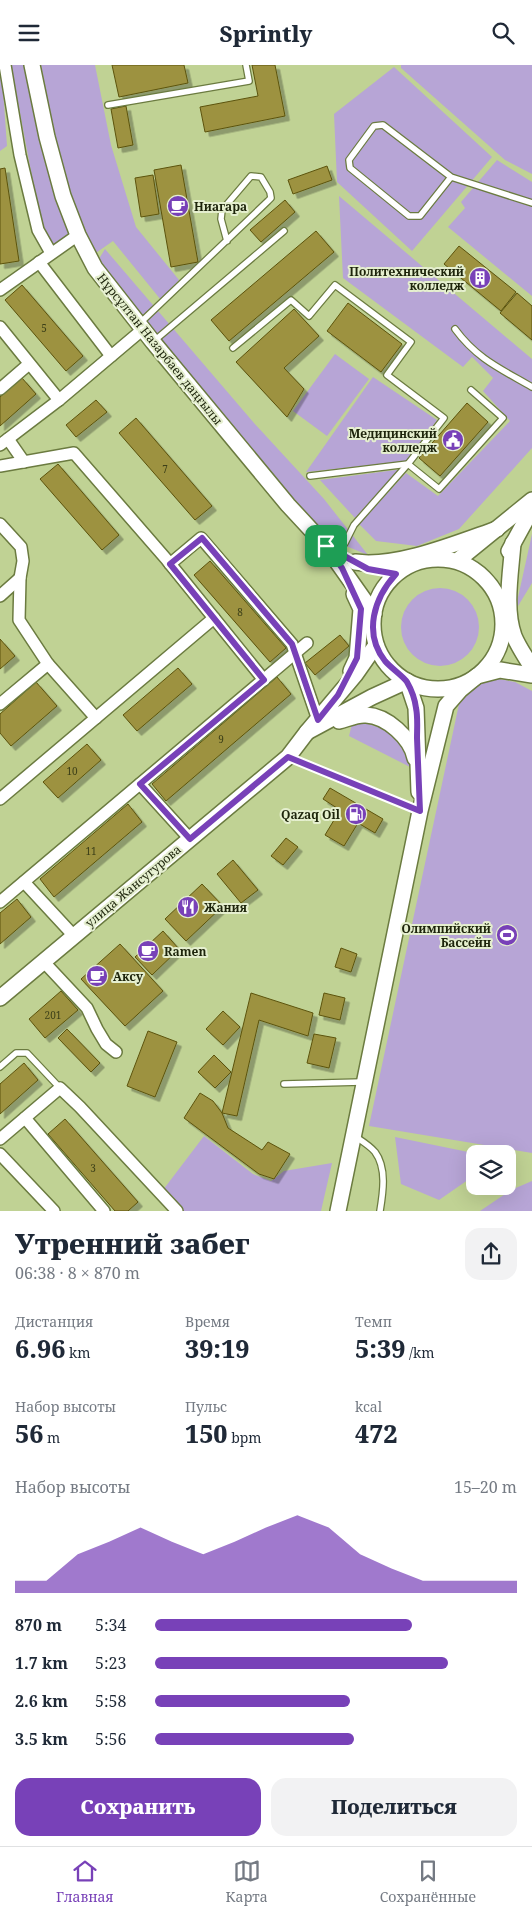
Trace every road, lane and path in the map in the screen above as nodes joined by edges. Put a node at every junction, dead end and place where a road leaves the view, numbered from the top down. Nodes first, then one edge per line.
1 (5, 65) edge
2 (32, 65) edge
3 (246, 65) edge
4 (108, 105) dead end
5 (451, 177) junction
6 (532, 203) edge
7 (284, 231) dead end
8 (78, 235) junction
9 (227, 241) junction
10 (51, 253) junction
11 (39, 262) junction
12 (0, 290) edge
13 (0, 327) edge
14 (141, 327) junction
15 (455, 329) dead end
16 (153, 342) junction
17 (233, 348) dead end
18 (111, 356) junction
19 (29, 364) junction
20 (532, 387) edge
21 (0, 389) edge
22 (471, 390) dead end
23 (58, 400) junction
24 (4, 442) edge
25 (24, 462) junction
26 (408, 464) junction
27 (0, 465) edge
28 (310, 476) dead end
29 (532, 500) edge
30 (532, 509) edge
31 (0, 525) edge
32 (497, 529) junction
33 (514, 543) junction
34 (332, 549) junction
35 (457, 561) junction
36 (170, 564) junction
37 (348, 565) junction
38 (396, 574) junction
39 (20, 577) junction
40 (0, 596) edge
41 (498, 596) junction
42 (374, 614) junction
43 (214, 618) junction
44 (307, 643) dead end
45 (500, 644) junction
46 (376, 645) junction
47 (296, 653) junction
48 (48, 663) junction
49 (530, 670) edge
50 (477, 676) junction
51 (264, 680) junction
52 (407, 681) junction
53 (338, 695) junction
54 (0, 704) edge
55 (96, 718) junction
56 (444, 718) junction
57 (315, 726) junction
58 (288, 757) junction
59 (418, 770) junction
60 (140, 784) junction
61 (0, 799) edge
62 (420, 811) junction
63 (190, 839) junction
64 (24, 882) junction
65 (0, 902) edge
66 (74, 936) junction
67 (43, 961) junction
68 (0, 997) edge
69 (116, 1052) dead end
70 (0, 1067) edge
71 (364, 1082) junction
72 (284, 1084) dead end
73 (60, 1088) junction
74 (25, 1118) junction
75 (354, 1135) junction
76 (0, 1139) edge
77 (0, 1154) edge
78 (54, 1211) edge
79 (104, 1211) edge
80 (177, 1211) edge
81 (338, 1211) edge
82 (380, 1211) edge

1 - 10 street
2 - 8 main road, Нұрсұлтан Назарбаев даңғылы
3 - 4 lane
5 - 5 lane
5 - 6 lane
7 - 16 lane
8 - 10 street
8 - 14 main road, Нұрсұлтан Назарбаев даңғылы
9 - 9 lane
9 - 14 lane
10 - 11 street
11 - 12 street
11 - 18 street
13 - 19 street
14 - 16 main road, Нұрсұлтан Назарбаев даңғылы
14 - 18 street
15 - 20 lane
16 - 34 main road, Нұрсұлтан Назарбаев даңғылы
17 - 26 lane
18 - 23 street
19 - 21 street
19 - 23 street
22 - 26 lane
23 - 24 street
24 - 25 street
25 - 27 street
25 - 36 street
26 - 28 lane
26 - 34 lane
29 - 32 main road
30 - 33 main road
31 - 39 street
32 - 35 main road
32 - 37 main road
33 - 41 main road
33 - 49 main road
34 - 37 main road, Нұрсұлтан Назарбаев даңғылы
35 - 38 main road
35 - 41 main road
36 - 43 street
36 - 47 street
37 - 38 main road
37 - 42 main road
37 - 53 main road
38 - 42 main road
39 - 40 street
39 - 48 street
41 - 45 main road
42 - 46 main road
43 - 51 street
43 - 55 street
44 - 47 street
45 - 49 main road
45 - 50 main road
46 - 52 main road
46 - 53 main road, улица Жансугурова
47 - 51 street
47 - 57 street
48 - 54 street
48 - 55 street
49 - 50 main road
49 - 56 main road
50 - 52 main road
50 - 56 main road
51 - 60 street
52 - 57 main road, улица Жансугурова
52 - 59 main road
53 - 57 main road, улица Жансугурова
55 - 61 street
56 - 62 main road
57 - 58 main road, улица Жансугурова
57 - 59 main road
58 - 62 lane
58 - 63 main road, улица Жансугурова
59 - 62 main road
60 - 63 street
60 - 64 street
62 - 71 main road
63 - 66 main road, улица Жансугурова
64 - 65 street
64 - 66 street
66 - 67 main road, улица Жансугурова
67 - 68 main road, улица Жансугурова
67 - 69 street
70 - 73 lane
71 - 72 lane
71 - 75 main road
73 - 74 street
73 - 80 street
74 - 76 street
74 - 79 street
75 - 81 main road
75 - 82 lane
77 - 78 street

